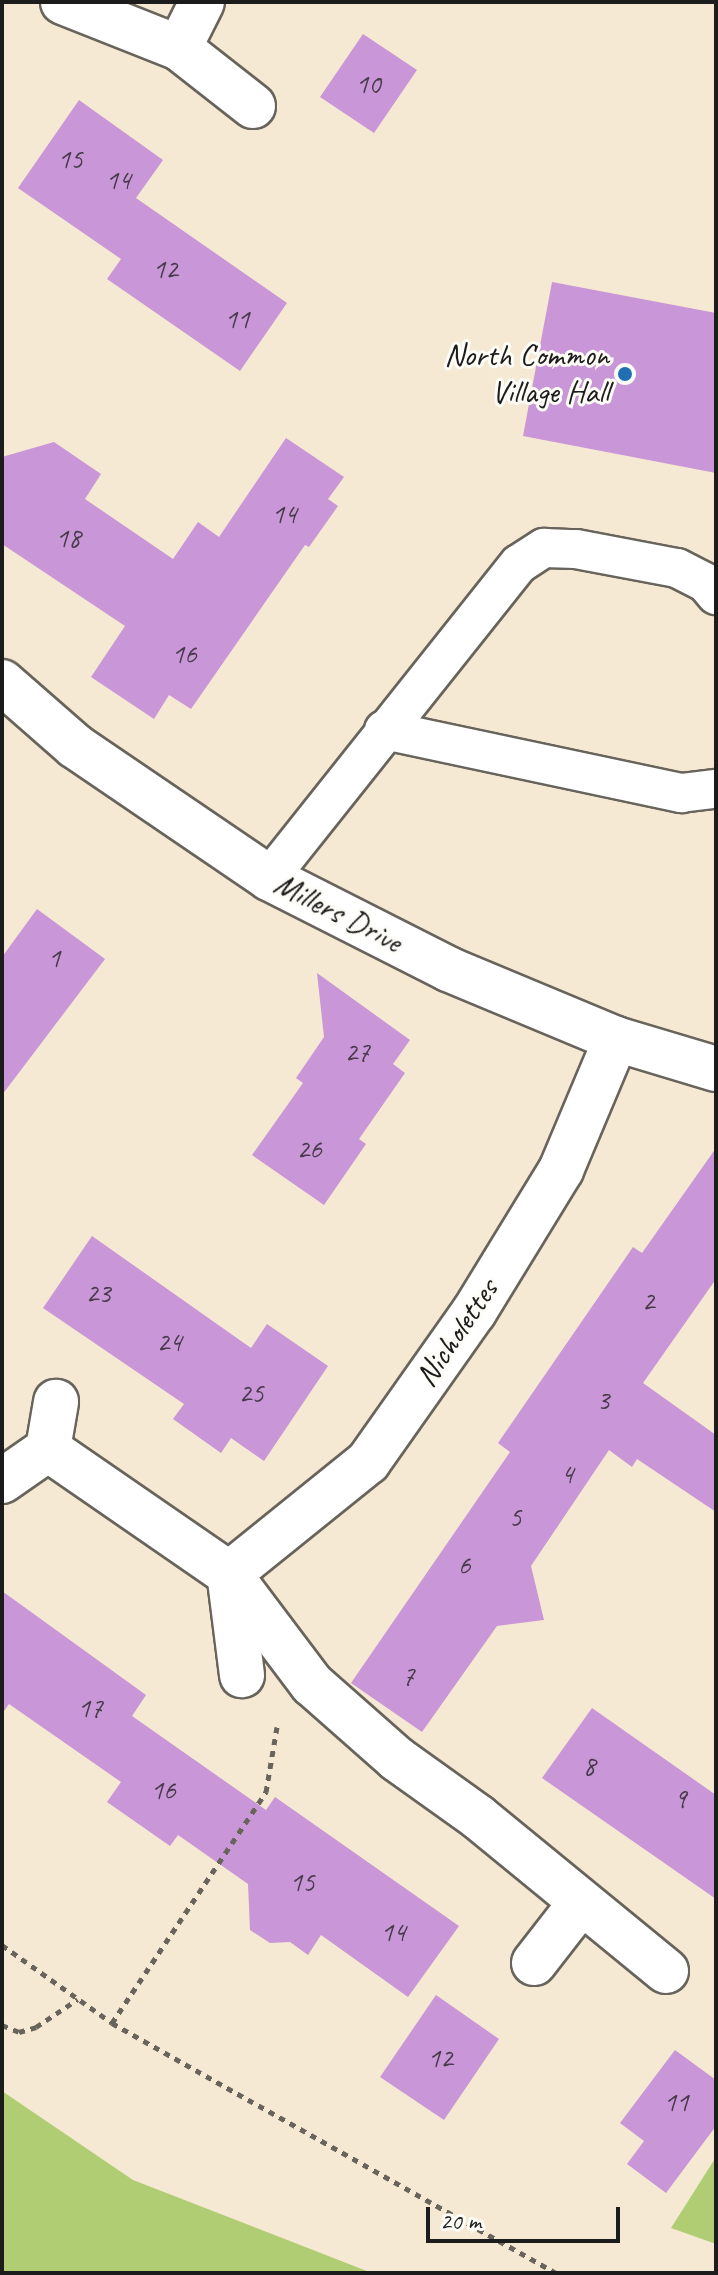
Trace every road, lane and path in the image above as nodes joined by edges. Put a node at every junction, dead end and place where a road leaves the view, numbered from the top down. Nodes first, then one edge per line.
1 (63, 2) edge
2 (202, 2) edge
3 (179, 48) junction
4 (253, 106) dead end
5 (716, 595) edge
6 (2, 682) edge
7 (384, 730) junction
8 (716, 789) edge
9 (269, 878) junction
10 (616, 1039) junction
11 (716, 1069) edge
12 (56, 1402) dead end
13 (48, 1449) junction
14 (2, 1481) edge
15 (229, 1574) junction
16 (242, 1675) joint
17 (580, 1904) junction
18 (2, 1945) edge
19 (534, 1963) dead end
20 (666, 1971) dead end
21 (78, 1999) junction
22 (112, 2023) junction
23 (2, 2025) edge
24 (556, 2273) edge

1 - 3 street
2 - 3 street
3 - 4 street
5 - 7 lane
6 - 9 street, Millers Drive
7 - 8 lane
7 - 9 lane
9 - 10 street, Millers Drive
10 - 11 street, Millers Drive
10 - 15 street, Nicholettes
12 - 13 street
13 - 14 street
13 - 15 street
15 - 16 street
15 - 17 street
16 - 22 path
17 - 19 street
17 - 20 street
18 - 21 path
21 - 22 path
21 - 23 path
22 - 24 path

